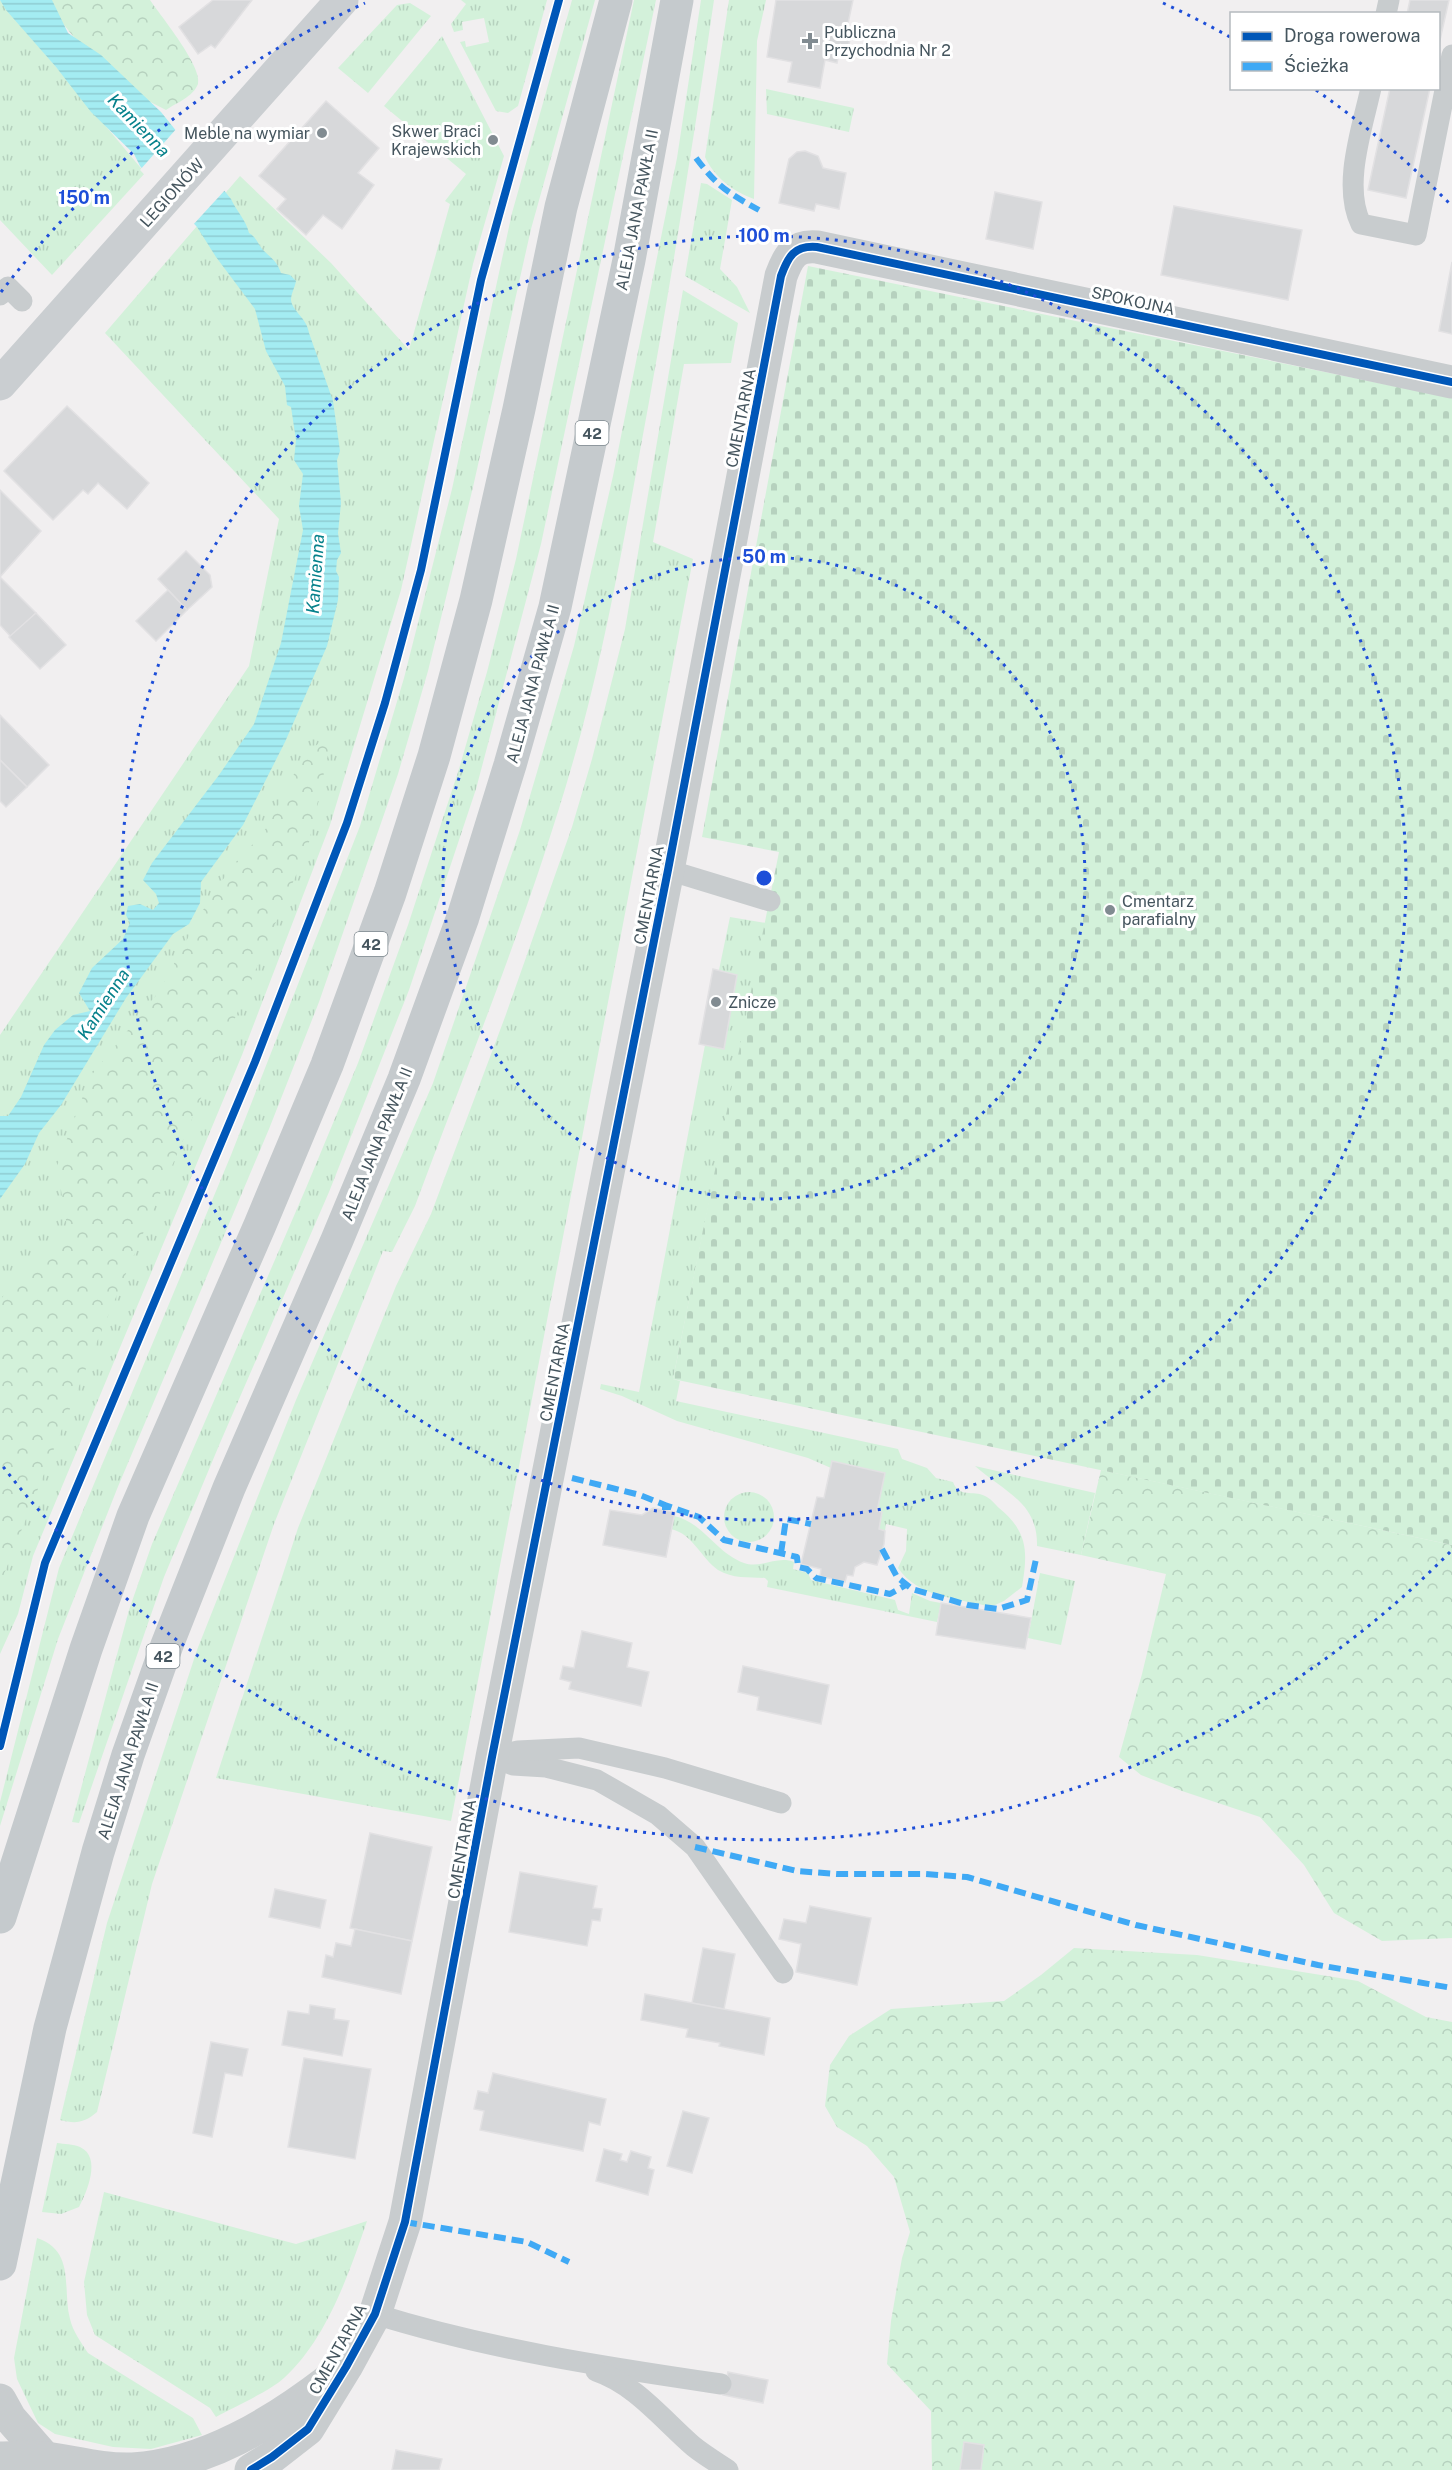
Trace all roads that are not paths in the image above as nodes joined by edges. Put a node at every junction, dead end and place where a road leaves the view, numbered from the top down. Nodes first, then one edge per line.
1 (342, 0) edge
2 (616, 0) edge
3 (677, 0) edge
4 (1452, 55) edge
5 (1371, 90) edge
6 (809, 246) joint
7 (0, 295) edge
8 (22, 301) dead end
9 (8, 375) edge
10 (1452, 382) edge
11 (668, 870) junction
12 (770, 901) dead end
13 (492, 1757) junction
14 (781, 1803) dead end
15 (0, 1917) edge
16 (783, 1973) dead end
17 (0, 2264) edge
18 (375, 2314) junction
19 (559, 2358) junction
20 (346, 2367) junction
21 (721, 2384) dead end
22 (0, 2400) edge
23 (0, 2458) edge
24 (45, 2458) junction
25 (175, 2466) edge
26 (250, 2470) edge
27 (728, 2470) edge

1 - 9 street, LEGIONÓW
2 - 15 main road, 42
3 - 17 main road, ALEJA JANA PAWŁA II / 42
4 - 5 lane
6 - 10 street, SPOKOJNA
6 - 11 street, CMENTARNA
7 - 8 lane
11 - 12 lane
11 - 13 street, CMENTARNA
13 - 14 lane
13 - 16 lane
13 - 18 street, CMENTARNA
18 - 19 lane
18 - 20 street, CMENTARNA
19 - 21 lane
19 - 27 lane
20 - 25 street, CMENTARNA
20 - 26 street, CMENTARNA
22 - 24 street
23 - 24 street, CMENTARNA
24 - 25 street, CMENTARNA

